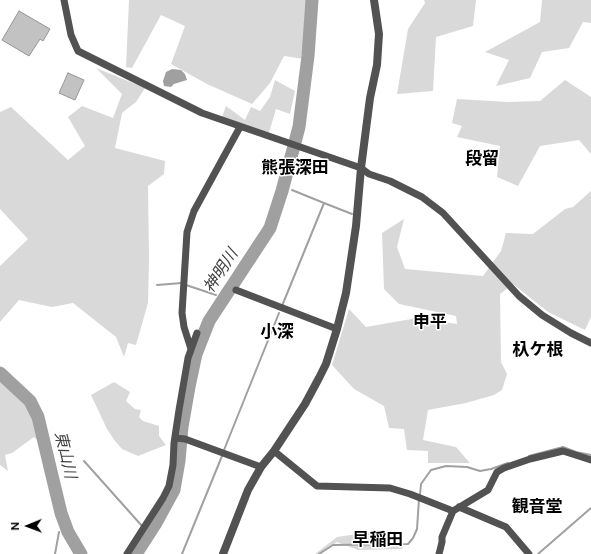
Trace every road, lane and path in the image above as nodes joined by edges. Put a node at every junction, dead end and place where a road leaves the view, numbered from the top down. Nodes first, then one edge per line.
1 (64, 0) edge
2 (374, 0) edge
3 (240, 127) junction
4 (361, 168) junction
5 (236, 290) dead end
6 (337, 329) junction
7 (198, 333) dead end
8 (591, 343) edge
9 (191, 349) junction
10 (179, 438) junction
11 (274, 451) junction
12 (591, 460) edge
13 (261, 467) junction
14 (456, 509) junction
15 (127, 554) edge
16 (223, 554) edge
17 (439, 554) edge
18 (529, 554) edge

1 - 3 street
2 - 4 street
3 - 4 street
3 - 9 street
4 - 6 street
4 - 8 street
5 - 6 street
6 - 11 street
7 - 9 street
9 - 10 street
10 - 13 street
10 - 15 street
11 - 13 street
11 - 14 street
12 - 14 street
13 - 16 street
14 - 17 street
14 - 18 street

